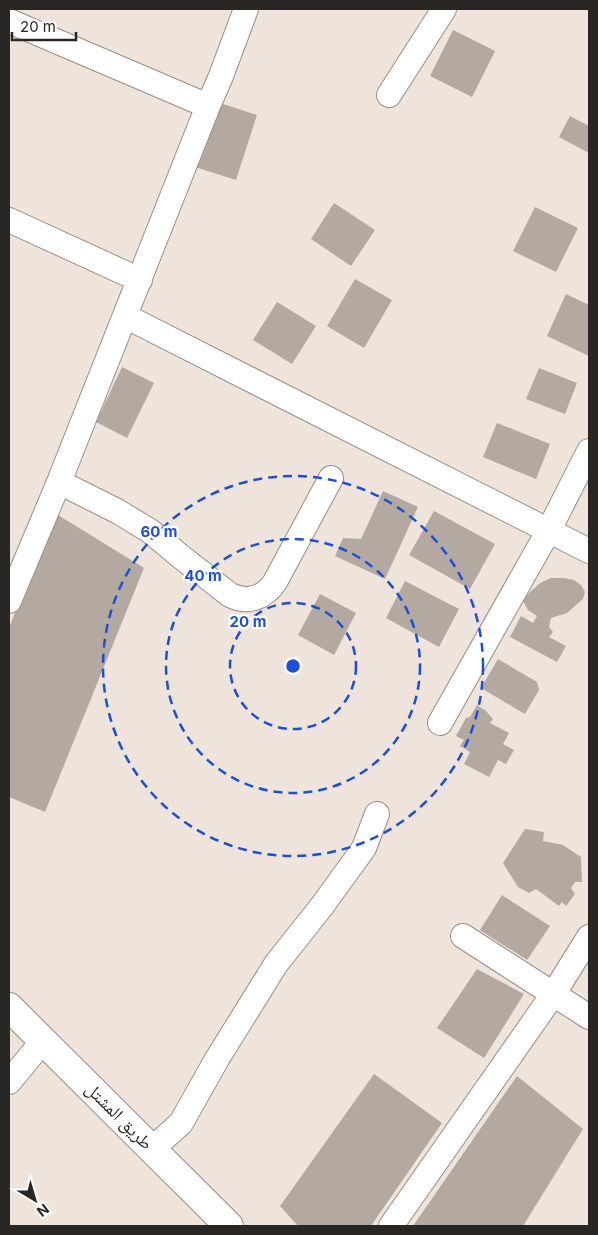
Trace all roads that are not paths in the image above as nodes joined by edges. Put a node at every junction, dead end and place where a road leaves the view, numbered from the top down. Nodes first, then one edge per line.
1 (246, 9) edge
2 (444, 9) edge
3 (9, 21) edge
4 (390, 95) dead end
5 (208, 106) junction
6 (9, 220) edge
7 (140, 280) junction
8 (125, 316) junction
9 (589, 451) edge
10 (331, 478) dead end
11 (59, 482) junction
12 (548, 530) junction
13 (589, 550) edge
14 (9, 601) edge
15 (440, 723) dead end
16 (377, 814) dead end
17 (463, 936) dead end
18 (589, 937) edge
19 (554, 994) junction
20 (9, 1007) edge
21 (589, 1017) edge
22 (43, 1040) junction
23 (9, 1082) edge
24 (152, 1149) junction
25 (229, 1226) edge
26 (391, 1226) edge

1 - 5 street
2 - 4 street
3 - 5 street
5 - 7 street
6 - 7 street
7 - 8 street
8 - 11 street
8 - 12 street
9 - 12 street
10 - 11 street
11 - 14 street
12 - 13 street
12 - 15 street
16 - 24 street
17 - 19 street
18 - 19 street
19 - 21 street
19 - 26 street
20 - 22 main road, طريق المشتل
22 - 23 street
22 - 24 main road, طريق المشتل
24 - 25 main road, طريق المشتل

